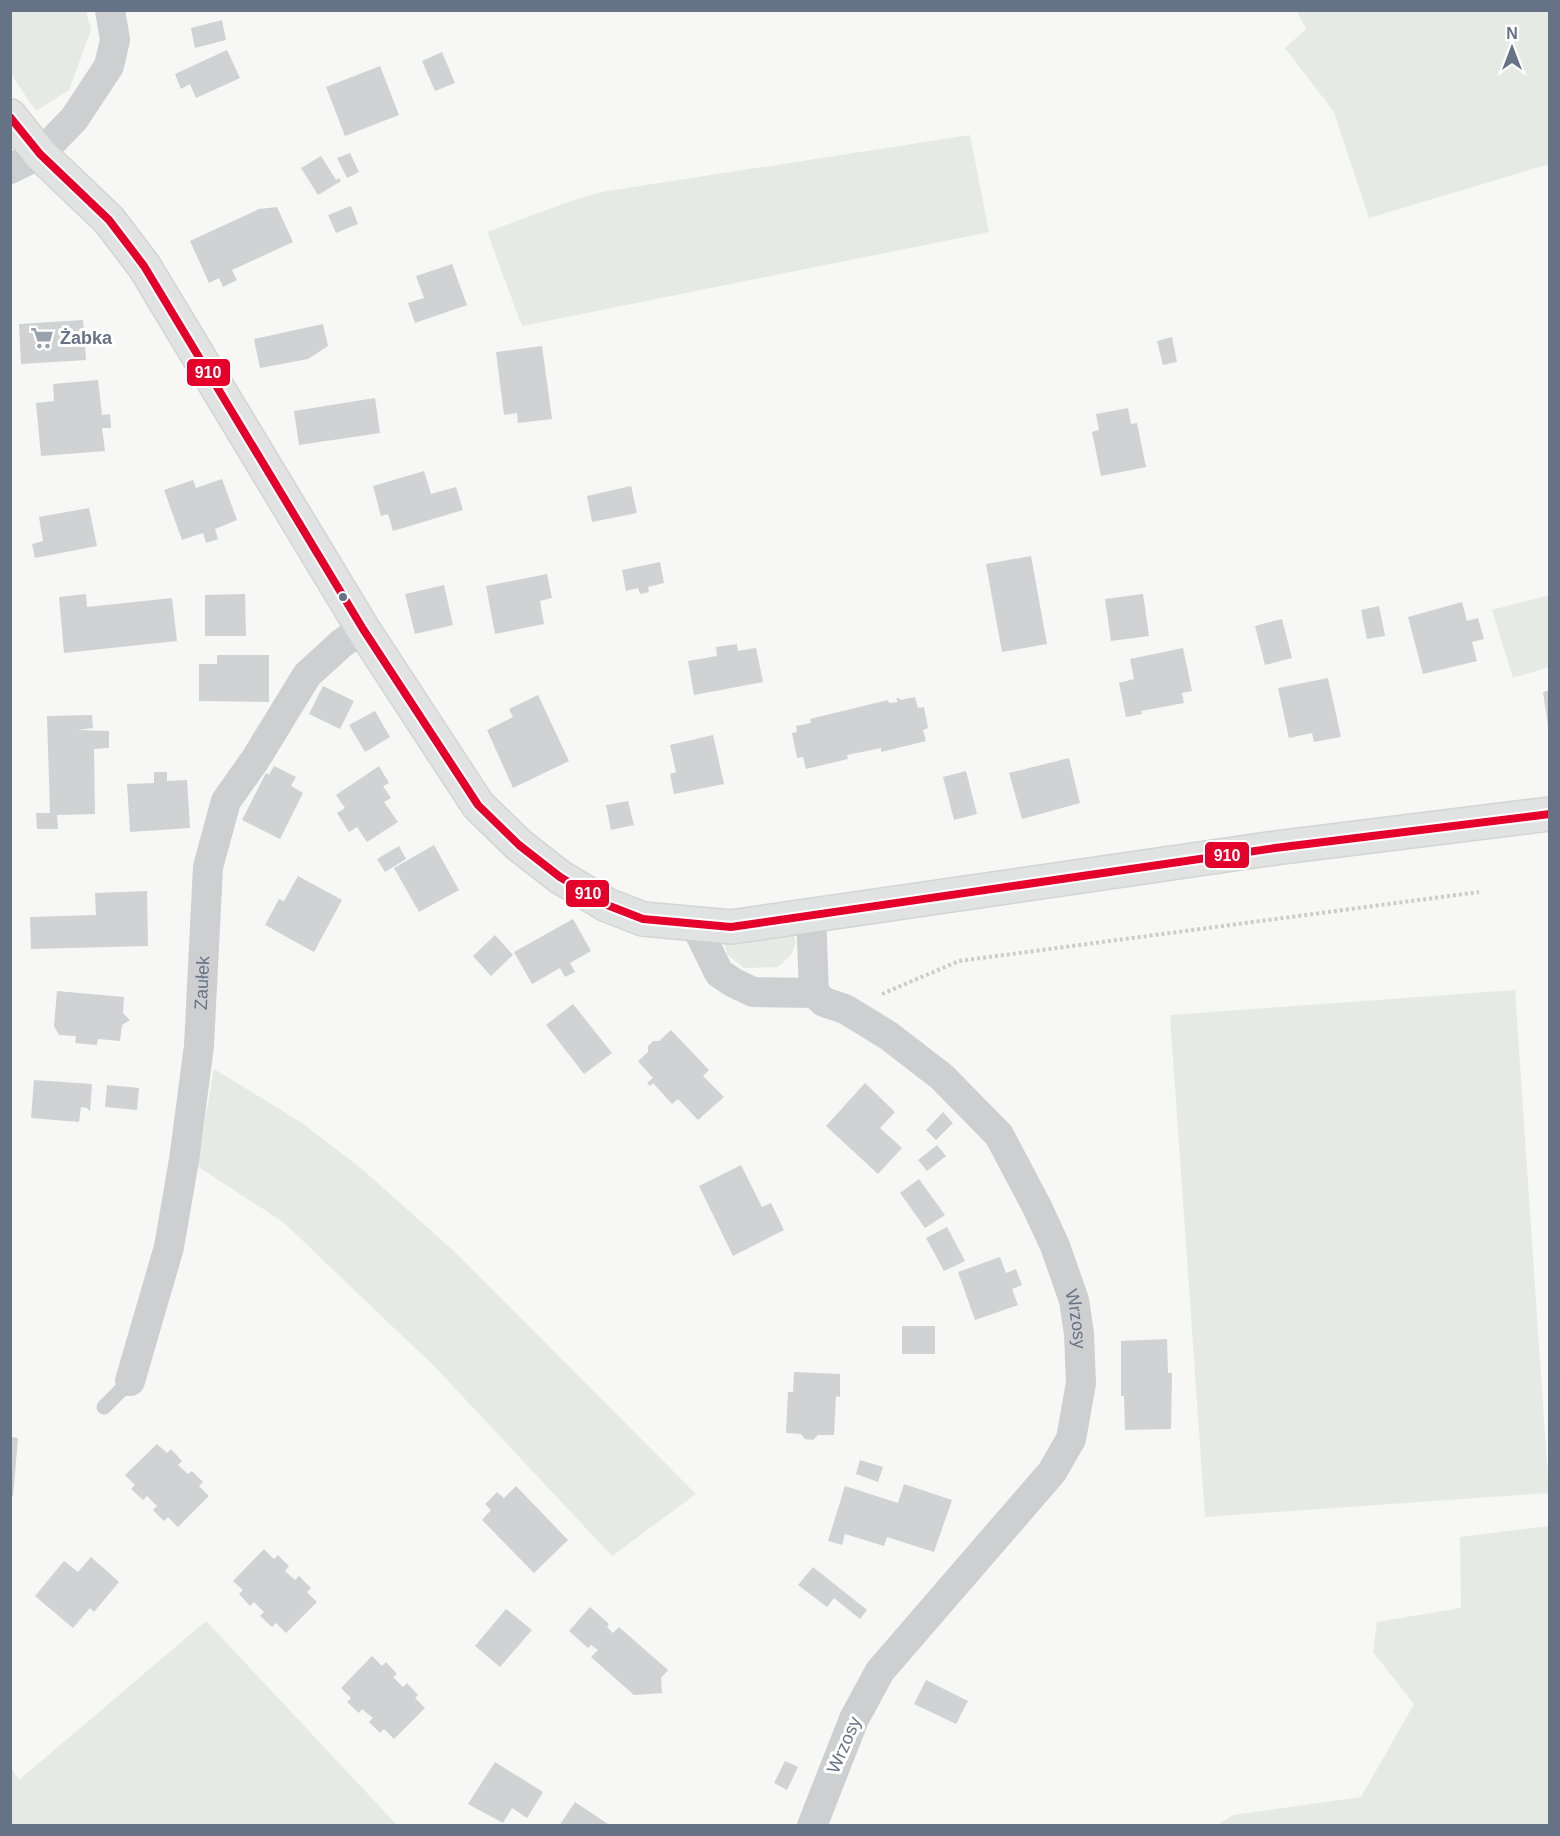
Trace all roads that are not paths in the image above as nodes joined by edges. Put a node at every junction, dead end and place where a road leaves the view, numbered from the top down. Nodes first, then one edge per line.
1 (110, 10) edge
2 (10, 116) edge
3 (40, 154) junction
4 (10, 169) edge
5 (363, 629) junction
6 (1550, 814) edge
7 (811, 914) junction
8 (695, 924) junction
9 (814, 993) junction
10 (130, 1381) joint
11 (104, 1407) dead end
12 (812, 1826) edge

1 - 3 street
2 - 3 street
3 - 4 street
3 - 5 street
5 - 8 street
5 - 10 street, Zaułek
6 - 7 street
7 - 8 street
7 - 9 street
8 - 9 street, Wrzosy
9 - 12 street, Wrzosy
10 - 11 lane

